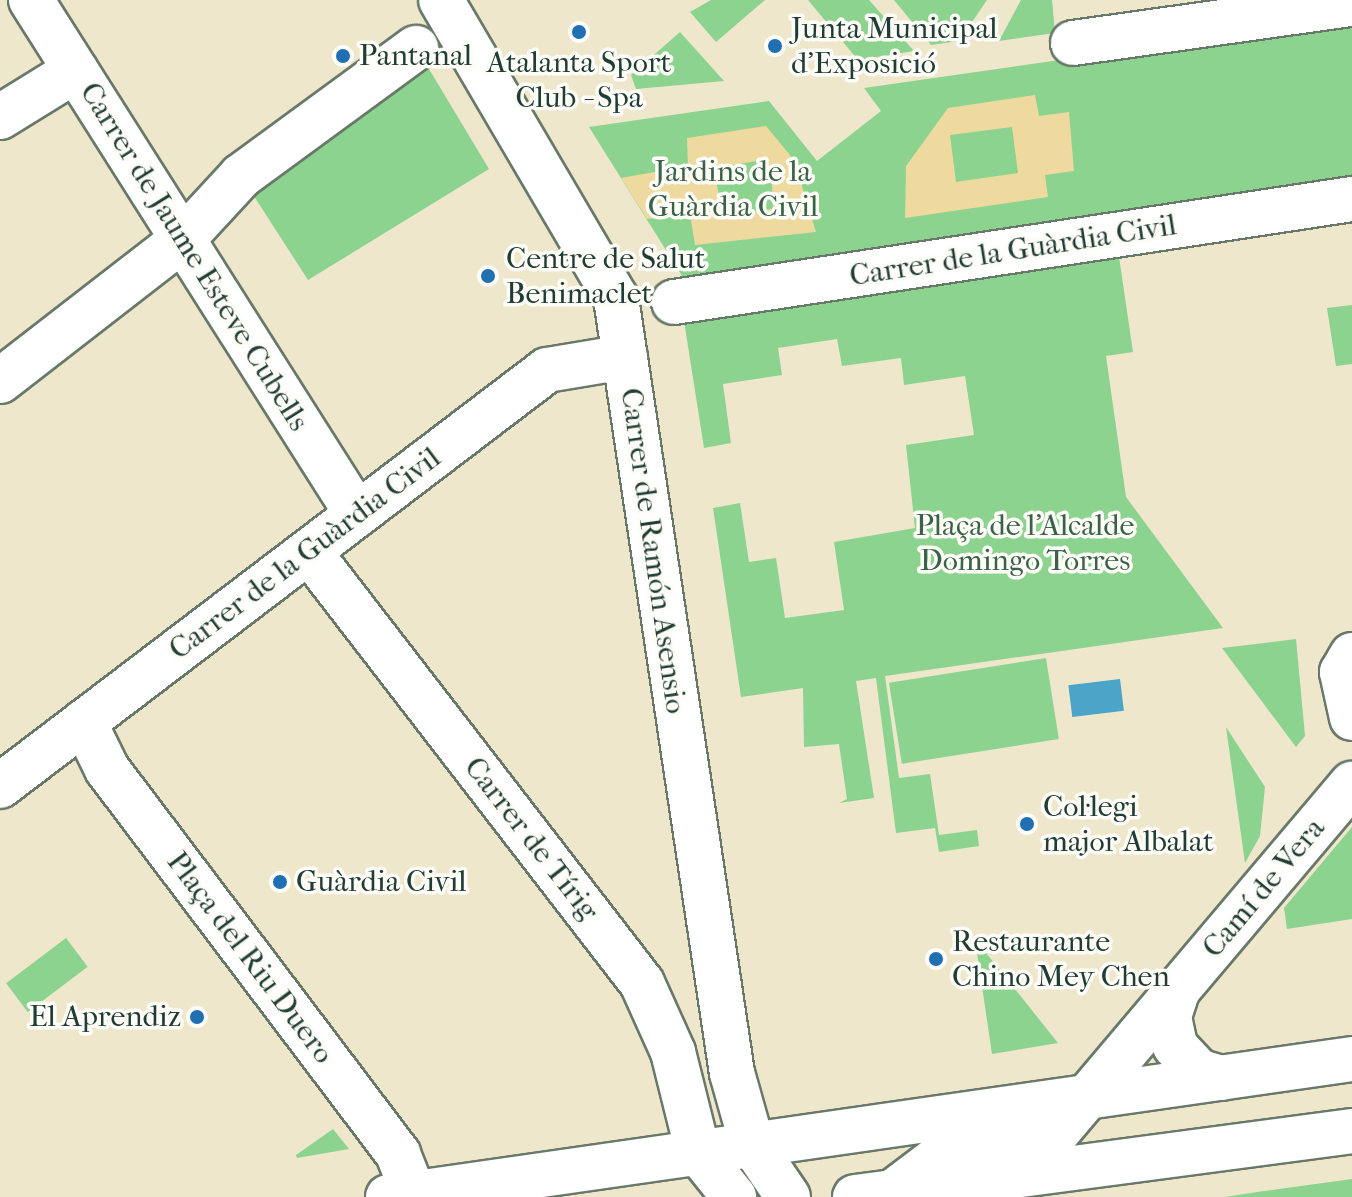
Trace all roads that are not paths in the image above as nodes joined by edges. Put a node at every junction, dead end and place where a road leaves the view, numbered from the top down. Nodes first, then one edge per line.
1 (31, 0) edge
2 (441, 0) edge
3 (1352, 4) edge
4 (1073, 43) dead end
5 (416, 48) dead end
6 (76, 70) junction
7 (0, 117) edge
8 (1352, 199) edge
9 (182, 240) junction
10 (674, 302) dead end
11 (625, 357) junction
12 (0, 381) edge
13 (357, 514) junction
14 (310, 553) junction
15 (1352, 655) edge
16 (1352, 718) edge
17 (84, 722) junction
18 (1352, 784) edge
19 (0, 786) edge
20 (712, 953) junction
21 (642, 983) junction
22 (1177, 992) junction
23 (1352, 1059) edge
24 (1221, 1078) junction
25 (1091, 1096) junction
26 (1352, 1131) edge
27 (752, 1144) junction
28 (698, 1152) junction
29 (874, 1194) edge
30 (406, 1196) edge
31 (734, 1197) edge
32 (788, 1197) edge

1 - 6 street, Carrer de Jaume Esteve Cubells
2 - 11 street, Carrer de Ramón Asensio
3 - 4 street
5 - 9 street
6 - 7 street
6 - 9 street, Carrer de Jaume Esteve Cubells
8 - 10 street, Carrer de la Guàrdia Civil
9 - 12 street
9 - 13 street, Carrer de Jaume Esteve Cubells
11 - 13 street, Carrer de la Guàrdia Civil
11 - 20 street, Carrer de Ramón Asensio
13 - 14 street, Carrer de la Guàrdia Civil
14 - 17 street, Carrer de la Guàrdia Civil
14 - 21 street, Carrer de Tírig
15 - 16 street
17 - 19 street, Carrer de la Guàrdia Civil
17 - 30 street, Plaça del Riu Duero
18 - 22 street, Camí de Vera
20 - 21 street
20 - 27 street, Carrer de Ramón Asensio
21 - 28 street, Carrer de Tírig
22 - 24 street
22 - 25 street, Camí de Vera
23 - 24 street
24 - 25 street
25 - 27 street
25 - 29 street, Camí de Vera
26 - 29 street
27 - 28 street
27 - 32 street
28 - 30 street
28 - 31 street

